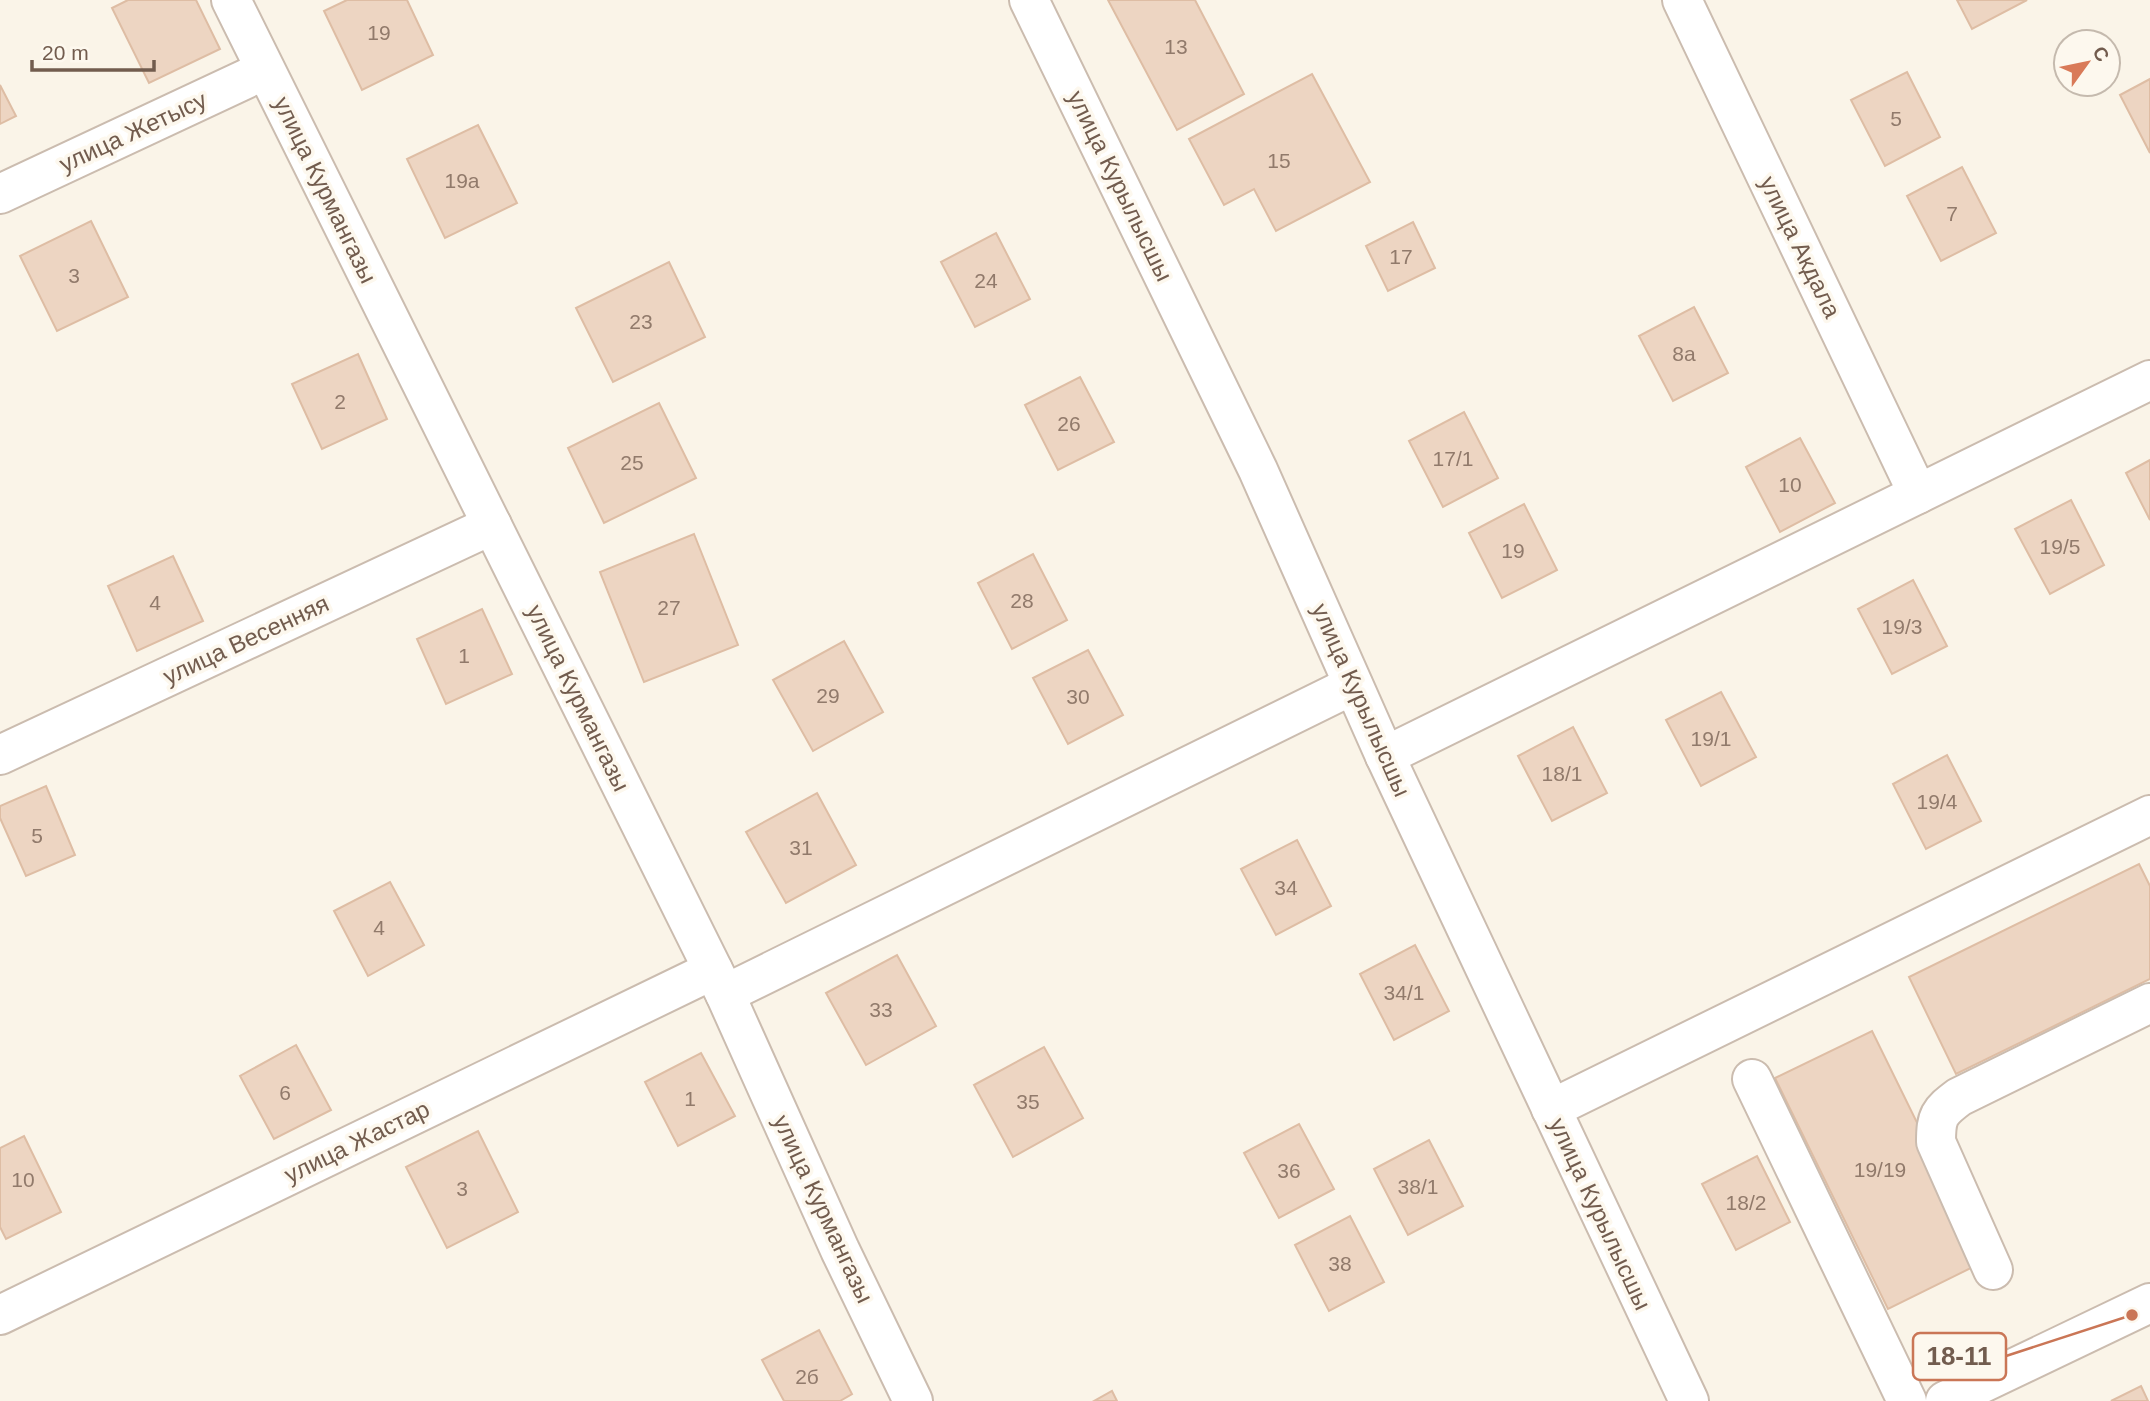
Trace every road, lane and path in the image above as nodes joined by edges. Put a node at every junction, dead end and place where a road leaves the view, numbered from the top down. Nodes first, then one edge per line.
1 (231, 0) edge
2 (1029, 0) edge
3 (1682, 0) edge
4 (265, 70) junction
5 (0, 194) edge
6 (2150, 380) edge
7 (1918, 494) junction
8 (492, 524) junction
9 (1353, 685) junction
10 (0, 755) edge
11 (1385, 756) junction
12 (2150, 815) edge
13 (719, 982) junction
14 (2149, 1005) edge
15 (1752, 1079) dead end
16 (1551, 1109) junction
17 (1993, 1270) dead end
18 (2150, 1303) edge
19 (0, 1315) edge
20 (913, 1401) edge
21 (1689, 1401) edge
22 (1907, 1401) edge
23 (1945, 1401) edge

1 - 4 street, улица Курмангазы
2 - 9 street, улица Курылысшы
3 - 7 street, улица Акдала
4 - 5 street, улица Жетысу
4 - 8 street, улица Курмангазы
6 - 7 street
7 - 11 street
8 - 10 street, улица Весенняя
8 - 13 street, улица Курмангазы
9 - 11 street, улица Курылысшы
9 - 13 street, улица Жастар
11 - 16 street, улица Курылысшы
12 - 16 street
13 - 19 street, улица Жастар
13 - 20 street, улица Курмангазы
14 - 17 street
15 - 22 street
16 - 21 street, улица Курылысшы
18 - 23 street

